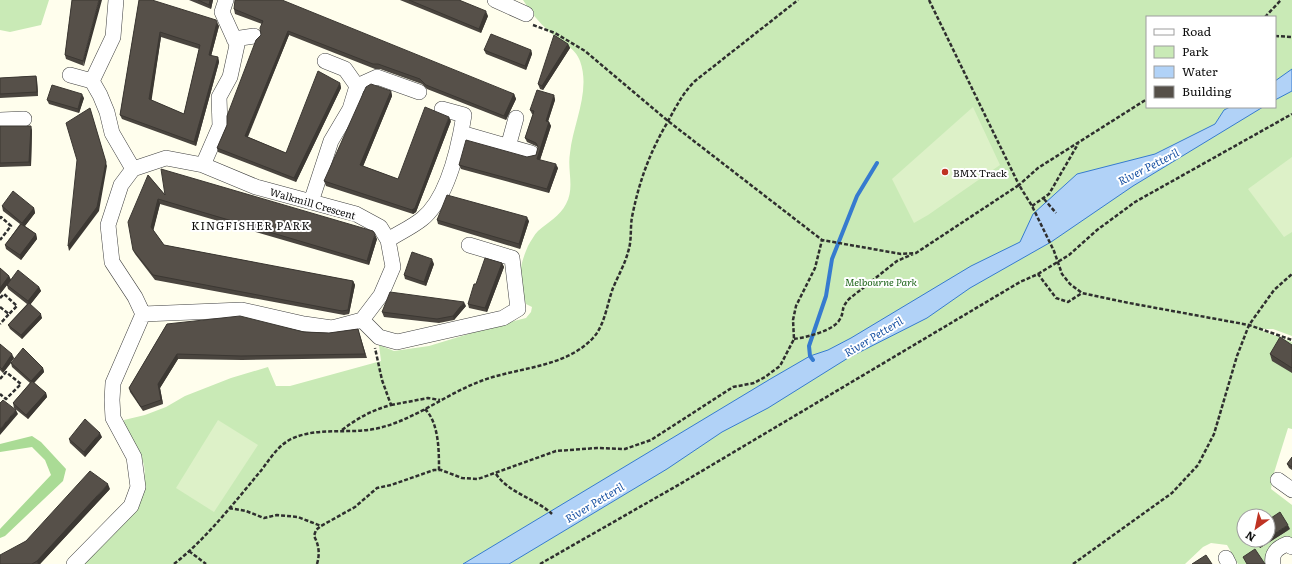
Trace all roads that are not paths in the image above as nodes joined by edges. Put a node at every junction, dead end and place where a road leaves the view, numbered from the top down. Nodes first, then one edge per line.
1 (116, 0) edge
2 (226, 0) edge
3 (496, 0) edge
4 (526, 14) road end
5 (254, 36) dead end
6 (234, 39) junction
7 (325, 61) dead end
8 (70, 75) dead end
9 (92, 81) junction
10 (357, 86) junction
11 (419, 92) dead end
12 (442, 109) dead end
13 (516, 118) dead end
14 (24, 119) dead end
15 (0, 120) edge
16 (461, 133) junction
17 (508, 146) junction
18 (531, 153) dead end
19 (203, 165) junction
20 (133, 169) junction
21 (311, 202) junction
22 (388, 240) junction
23 (470, 245) dead end
24 (144, 314) junction
25 (362, 320) junction
26 (1278, 480) dead end
27 (1292, 490) edge
28 (1292, 547) edge
29 (74, 564) edge
30 (1273, 564) edge

1 - 9 street
2 - 6 street
3 - 4 street
5 - 6 street
6 - 19 street
7 - 10 street
8 - 9 street
9 - 20 street
10 - 11 street
10 - 21 street
12 - 16 street
13 - 17 street
14 - 15 street
16 - 17 street
16 - 22 street
17 - 18 street
19 - 20 street, Walkmill Crescent
19 - 21 street, Walkmill Crescent
20 - 24 street
21 - 22 street, Walkmill Crescent
22 - 25 street, Walkmill Crescent
23 - 25 street
24 - 25 street
24 - 29 street
26 - 27 street
28 - 30 street

